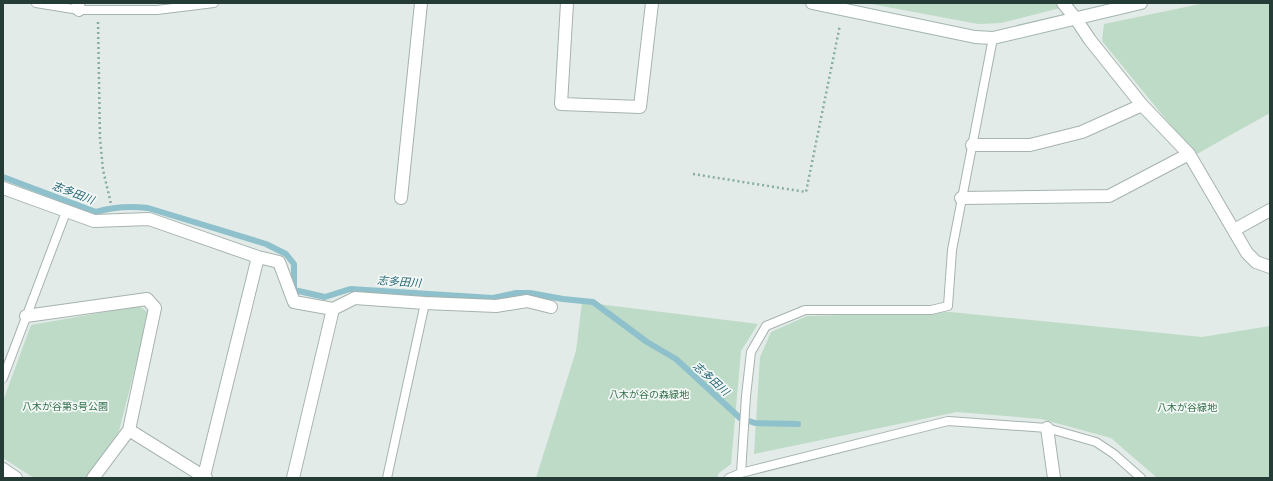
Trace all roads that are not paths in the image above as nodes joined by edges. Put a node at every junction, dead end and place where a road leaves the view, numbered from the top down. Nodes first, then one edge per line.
1 (36, 3) edge
2 (214, 3) edge
3 (421, 3) edge
4 (567, 3) edge
5 (652, 3) edge
6 (815, 3) edge
7 (1062, 3) edge
8 (1141, 3) edge
9 (78, 6) edge
10 (1076, 19) junction
11 (993, 38) junction
12 (1142, 105) junction
13 (972, 145) junction
14 (1189, 154) junction
15 (3, 188) edge
16 (401, 198) dead end
17 (961, 198) junction
18 (1270, 210) edge
19 (66, 212) junction
20 (1234, 230) junction
21 (258, 256) junction
22 (1270, 267) edge
23 (426, 303) junction
24 (551, 307) dead end
25 (333, 309) junction
26 (26, 316) junction
27 (3, 378) edge
28 (1047, 428) junction
29 (129, 430) junction
30 (3, 469) edge
31 (741, 473) junction
32 (205, 477) edge
33 (16, 478) edge
34 (93, 478) edge
35 (293, 478) edge
36 (387, 478) edge
37 (729, 478) edge
38 (1054, 478) edge
39 (1141, 478) edge

1 - 9 lane
2 - 9 lane
3 - 16 street
4 - 5 street
6 - 11 street
7 - 10 street
8 - 10 street
10 - 11 street
10 - 12 street
11 - 13 lane
12 - 13 street
12 - 14 street
13 - 17 lane
14 - 17 street
14 - 20 street
15 - 19 street
17 - 31 lane
18 - 20 street
19 - 21 street
19 - 26 lane
20 - 22 street
21 - 25 street
21 - 32 street
23 - 24 street
23 - 25 street
23 - 36 lane
25 - 35 street
26 - 27 lane
26 - 29 street
28 - 31 lane
28 - 38 street
28 - 39 lane
29 - 32 street
29 - 34 street
30 - 33 street
31 - 37 lane

